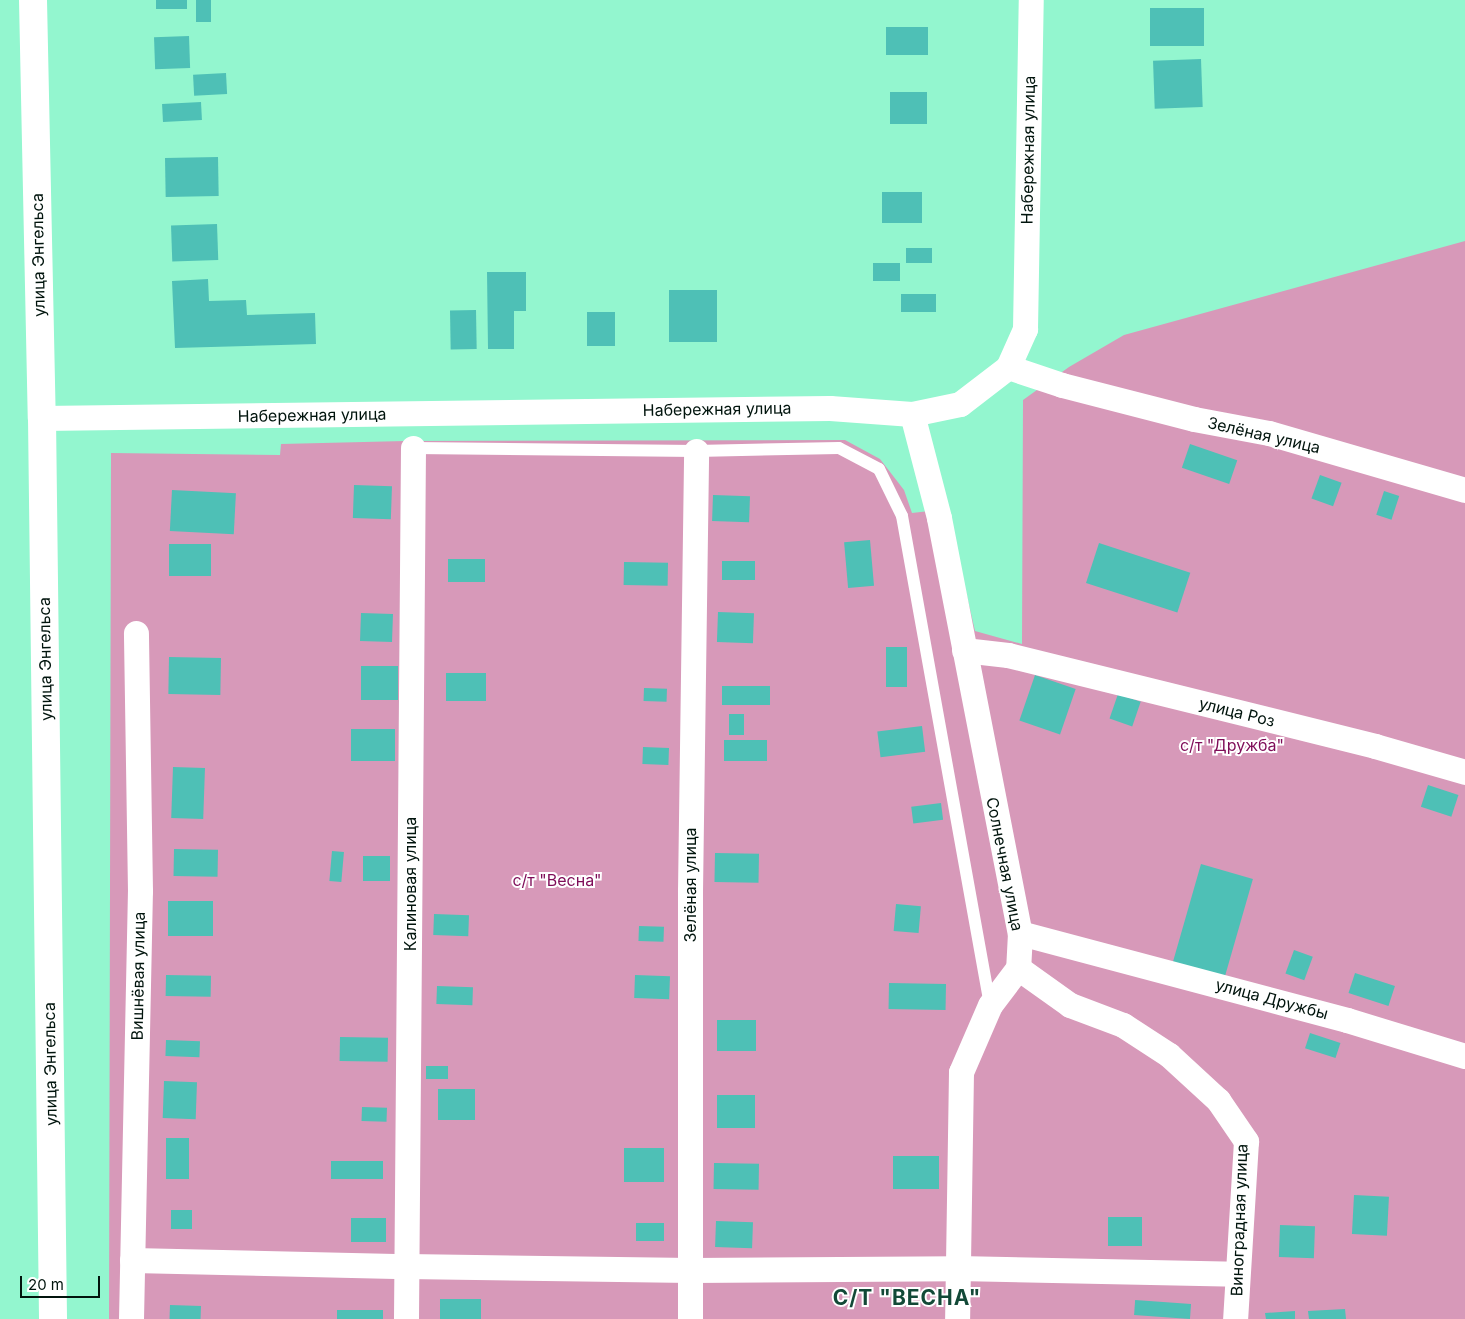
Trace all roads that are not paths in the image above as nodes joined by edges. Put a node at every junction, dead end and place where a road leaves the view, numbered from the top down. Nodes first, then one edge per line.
1 (33, 0) edge
2 (1031, 0) edge
3 (1008, 367) junction
4 (912, 414) junction
5 (42, 418) junction
6 (413, 448) joint
7 (696, 451) junction
8 (1465, 490) edge
9 (136, 633) dead end
10 (964, 650) junction
11 (1465, 772) edge
12 (1020, 933) junction
13 (1018, 968) junction
14 (990, 1005) junction
15 (1465, 1056) edge
16 (132, 1260) junction
17 (406, 1266) junction
18 (957, 1268) junction
19 (691, 1270) junction
20 (1236, 1274) junction
21 (53, 1319) edge
22 (131, 1319) edge
23 (406, 1319) edge
24 (690, 1319) edge
25 (957, 1319) edge
26 (1236, 1319) edge

1 - 5 street, улица Энгельса
2 - 3 street, Набережная улица
3 - 4 street, Набережная улица
3 - 8 street, Зелёная улица
4 - 5 street, Набережная улица
4 - 10 street, Солнечная улица
5 - 21 street, улица Энгельса
6 - 7 lane
6 - 17 street, Калиновая улица
7 - 14 lane
7 - 19 street, Зелёная улица
9 - 16 street, Вишнёвая улица
10 - 11 street, улица Роз
10 - 12 street, Солнечная улица
12 - 13 street, Солнечная улица
12 - 15 street, улица Дружбы
13 - 14 street
13 - 20 street, Виноградная улица
14 - 18 street
16 - 17 street
16 - 22 street, Вишнёвая улица
17 - 19 street
17 - 23 street, Калиновая улица
18 - 19 street
18 - 20 street
18 - 25 street
19 - 24 street, Зелёная улица
20 - 26 street, Виноградная улица

